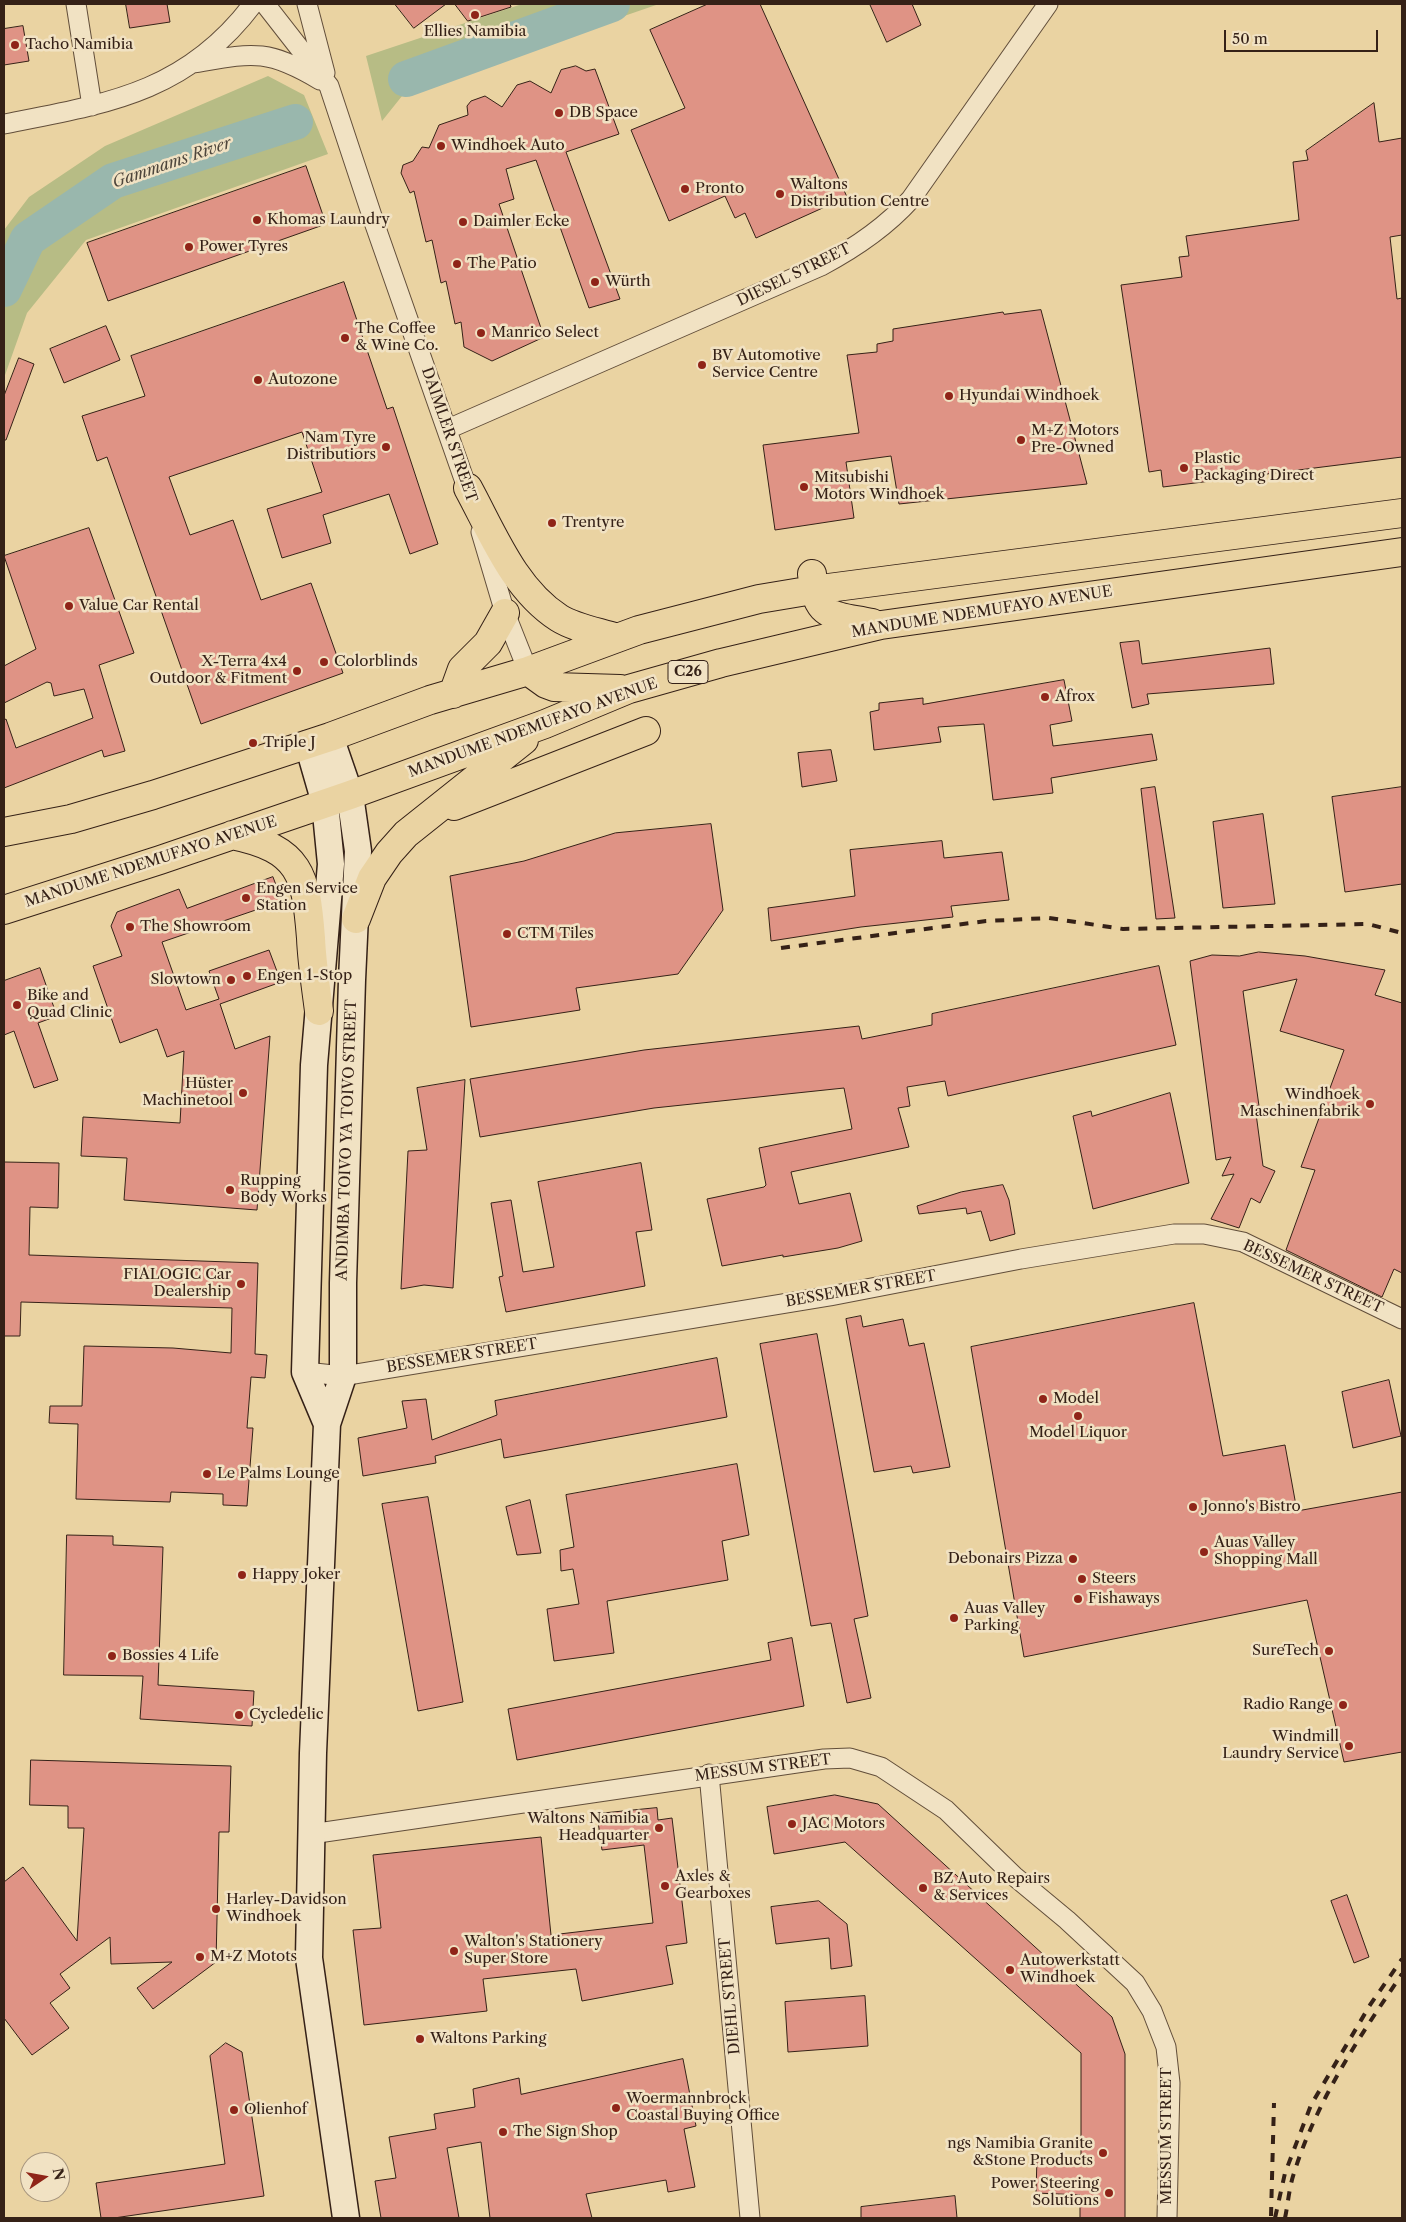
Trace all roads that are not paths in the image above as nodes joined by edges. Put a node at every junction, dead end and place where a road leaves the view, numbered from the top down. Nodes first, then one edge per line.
1 (76, 4) edge
2 (253, 4) edge
3 (265, 4) edge
4 (307, 4) edge
5 (1048, 4) edge
6 (194, 64) junction
7 (329, 86) junction
8 (92, 106) junction
9 (4, 124) edge
10 (448, 429) junction
11 (468, 488) junction
12 (1402, 513) edge
13 (1402, 552) edge
14 (812, 581) junction
15 (505, 613) junction
16 (881, 624) junction
17 (617, 638) junction
18 (528, 671) junction
19 (629, 689) junction
20 (453, 694) junction
21 (545, 724) junction
22 (646, 731) dead end
23 (319, 740) junction
24 (337, 799) junction
25 (426, 817) junction
26 (4, 832) edge
27 (232, 835) junction
28 (4, 910) edge
29 (356, 919) junction
30 (319, 1011) junction
31 (1402, 1319) edge
32 (305, 1372) junction
33 (343, 1376) junction
34 (328, 1424) junction
35 (709, 1774) junction
36 (311, 1834) junction
37 (346, 2218) edge
38 (750, 2218) edge
39 (1167, 2218) edge

1 - 8 street
2 - 6 street
3 - 7 street, DAIMLER STREET
4 - 7 street, DAIMLER STREET
5 - 10 street, DIESEL STREET
6 - 7 street
6 - 8 street
7 - 10 street, DAIMLER STREET
8 - 9 street
10 - 11 street, DAIMLER STREET
11 - 15 street, DAIMLER STREET
11 - 17 main road
12 - 14 main road
13 - 16 main road, MANDUME NDEMUFAYO AVENUE / C26
14 - 16 main road
14 - 17 main road
15 - 18 street, DAIMLER STREET
15 - 20 main road
16 - 19 main road, MANDUME NDEMUFAYO AVENUE / C26
17 - 18 main road
18 - 19 main road
18 - 20 main road
19 - 21 main road, MANDUME NDEMUFAYO AVENUE / C26
20 - 23 main road
21 - 24 main road, MANDUME NDEMUFAYO AVENUE / C26
21 - 25 main road
22 - 25 main road
23 - 24 street, ANDIMBA TOIVO YA TOIVO STREET
23 - 26 main road
24 - 27 main road, MANDUME NDEMUFAYO AVENUE / C26
24 - 29 street, ANDIMBA TOIVO YA TOIVO STREET
24 - 30 street, ANDIMBA TOIVO YA TOIVO STREET
25 - 29 main road
27 - 28 main road, MANDUME NDEMUFAYO AVENUE / C26
27 - 30 main road
29 - 33 street, ANDIMBA TOIVO YA TOIVO STREET
30 - 32 street, ANDIMBA TOIVO YA TOIVO STREET
31 - 33 street, BESSEMER STREET
32 - 33 street, BESSEMER STREET
32 - 34 street, ANDIMBA TOIVO YA TOIVO STREET
33 - 34 street, ANDIMBA TOIVO YA TOIVO STREET
34 - 36 street, ANDIMBA TOIVO YA TOIVO STREET
35 - 36 street, MESSUM STREET
35 - 38 street, DIEHL STREET
35 - 39 street, MESSUM STREET
36 - 37 street, ANDIMBA TOIVO YA TOIVO STREET

